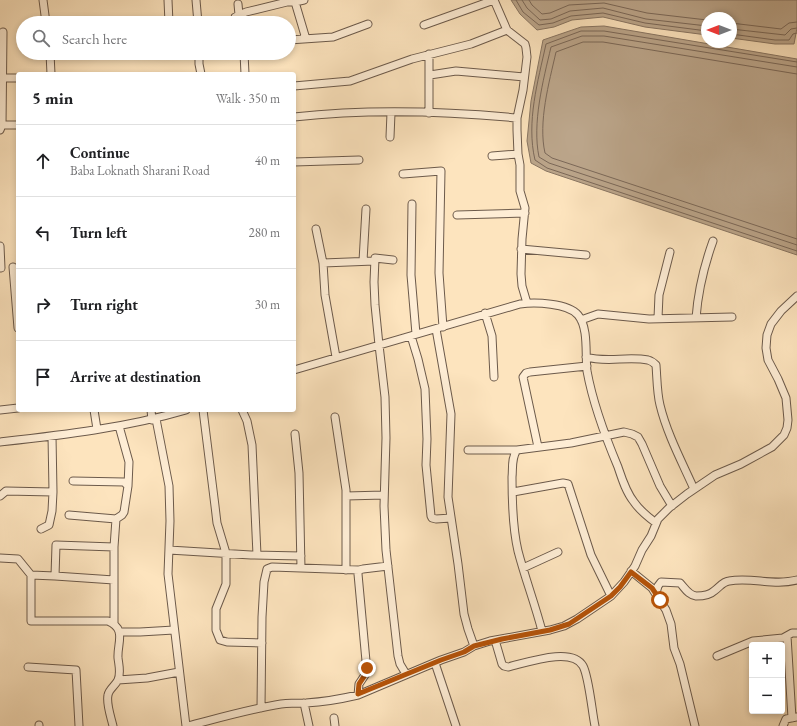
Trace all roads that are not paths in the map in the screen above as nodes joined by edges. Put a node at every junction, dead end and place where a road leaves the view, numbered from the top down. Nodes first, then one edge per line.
1 (43, 0) edge
2 (168, 0) edge
3 (196, 0) edge
4 (304, 0) edge
5 (494, 0) edge
6 (289, 2) edge
7 (238, 4) dead end
8 (239, 15) joint
9 (45, 16) edge
10 (169, 16) edge
11 (197, 16) edge
12 (295, 16) edge
13 (296, 18) edge
14 (368, 24) dead end
15 (424, 25) dead end
16 (507, 30) junction
17 (3, 32) dead end
18 (296, 40) edge
19 (306, 40) junction
20 (429, 54) junction
21 (50, 60) edge
22 (199, 60) edge
23 (244, 60) edge
24 (51, 72) edge
25 (201, 72) edge
26 (245, 72) edge
27 (430, 75) junction
28 (524, 77) junction
29 (3, 78) junction
30 (16, 78) edge
31 (296, 86) edge
32 (391, 113) junction
33 (429, 113) junction
34 (296, 117) edge
35 (517, 118) junction
36 (16, 125) edge
37 (1, 127) edge
38 (390, 137) dead end
39 (518, 154) junction
40 (492, 156) dead end
41 (359, 160) dead end
42 (296, 162) edge
43 (403, 174) dead end
44 (412, 204) dead end
45 (366, 209) dead end
46 (525, 213) junction
47 (457, 215) dead end
48 (316, 229) dead end
49 (713, 241) dead end
50 (0, 246) edge
51 (521, 249) junction
52 (670, 252) dead end
53 (586, 255) dead end
54 (393, 260) dead end
55 (364, 261) junction
56 (374, 261) junction
57 (323, 263) junction
58 (15, 266) edge
59 (1, 268) edge
60 (16, 287) edge
61 (797, 296) edge
62 (527, 303) junction
63 (485, 313) junction
64 (732, 317) dead end
65 (658, 318) junction
66 (696, 318) junction
67 (581, 320) junction
68 (439, 328) junction
69 (414, 335) junction
70 (378, 345) junction
71 (336, 356) junction
72 (586, 357) junction
73 (587, 366) junction
74 (296, 369) edge
75 (494, 378) dead end
76 (16, 408) edge
77 (0, 410) edge
78 (94, 412) edge
79 (152, 412) edge
80 (179, 412) edge
81 (204, 412) edge
82 (243, 412) edge
83 (335, 417) dead end
84 (154, 419) junction
85 (119, 426) junction
86 (97, 429) junction
87 (296, 434) dead end
88 (52, 436) junction
89 (605, 436) junction
90 (0, 442) edge
91 (538, 447) junction
92 (468, 450) dead end
93 (517, 450) junction
94 (73, 481) dead end
95 (128, 486) junction
96 (694, 489) junction
97 (53, 492) junction
98 (513, 492) junction
99 (384, 495) junction
100 (0, 496) edge
101 (346, 496) junction
102 (672, 506) junction
103 (69, 515) dead end
104 (451, 518) junction
105 (116, 519) junction
106 (656, 523) junction
107 (41, 529) dead end
108 (114, 548) junction
109 (169, 550) junction
110 (558, 552) dead end
111 (226, 553) junction
112 (257, 555) junction
113 (301, 556) junction
114 (0, 558) edge
115 (388, 566) junction
116 (302, 568) junction
117 (523, 568) junction
118 (346, 570) junction
119 (359, 570) junction
120 (631, 572) junction
121 (31, 576) junction
122 (56, 576) junction
123 (114, 580) junction
124 (797, 580) edge
125 (656, 593) junction
126 (611, 596) junction
127 (114, 623) junction
128 (174, 630) junction
129 (542, 631) junction
130 (119, 632) junction
131 (797, 633) edge
132 (787, 636) junction
133 (495, 640) junction
134 (262, 643) junction
135 (474, 646) junction
136 (717, 656) dead end
137 (435, 663) junction
138 (28, 667) dead end
139 (179, 672) junction
140 (406, 674) junction
141 (118, 680) junction
142 (358, 694) junction
143 (304, 703) junction
144 (261, 708) junction
145 (334, 718) dead end
146 (794, 718) edge
147 (79, 726) edge
148 (113, 726) edge
149 (187, 726) edge
150 (309, 726) edge
151 (335, 726) edge
152 (456, 726) edge
153 (595, 726) edge
154 (696, 726) edge
155 (782, 726) edge

1 - 9 street
2 - 10 street
3 - 11 street
4 - 6 street
5 - 15 street
5 - 16 street
6 - 8 street
6 - 12 street
7 - 8 street
13 - 19 street
14 - 19 street
16 - 20 street
16 - 28 street
17 - 29 street
18 - 19 street
20 - 27 street
20 - 31 street
21 - 24 street
22 - 25 street
23 - 26 street
27 - 28 street
27 - 33 street
28 - 35 street
29 - 30 street
29 - 37 street
32 - 33 street
32 - 34 street
32 - 38 street
33 - 35 street
35 - 39 street
36 - 37 street
39 - 40 street
39 - 46 street
41 - 42 street
43 - 68 street
44 - 69 street
45 - 55 street
46 - 47 street
46 - 51 street
48 - 57 street
49 - 66 street
50 - 59 street
51 - 53 street
51 - 62 street
52 - 65 street
54 - 56 street
55 - 56 street
55 - 57 street
56 - 70 street
57 - 71 street
58 - 59 street
58 - 60 street
61 - 96 street
62 - 63 street
62 - 67 street
63 - 68 street
63 - 75 street
64 - 66 street
65 - 66 street
65 - 67 street
67 - 72 street
68 - 69 street
68 - 104 street
69 - 70 street
69 - 104 street
70 - 71 street
70 - 99 street
71 - 74 street
72 - 73 street
72 - 96 street
73 - 89 street
73 - 91 street
76 - 77 street
78 - 86 street
79 - 84 street
80 - 84 street
81 - 111 street
82 - 112 street
83 - 101 street
84 - 85 street
84 - 109 street
85 - 86 street
85 - 95 street
86 - 88 street
87 - 113 street
88 - 90 street
88 - 97 street
89 - 91 street
89 - 102 street
89 - 106 street
91 - 93 street
92 - 93 street
93 - 98 street
94 - 95 street
95 - 105 street
96 - 102 street
97 - 100 street
97 - 107 street
98 - 117 street
98 - 126 street
99 - 101 street
99 - 115 street
101 - 118 street
102 - 106 street
103 - 105 street
104 - 135 street
105 - 108 street
106 - 120 street
108 - 122 street
108 - 123 street
109 - 111 street
109 - 128 street
110 - 117 street
111 - 112 street
111 - 134 street
112 - 113 street
113 - 116 street
114 - 121 street
115 - 119 street
115 - 140 street
116 - 118 street
116 - 134 street
117 - 129 street
118 - 119 street
119 - 142 street
120 - 125 street
120 - 126 street
121 - 122 street
121 - 127 street
122 - 123 street
123 - 127 street
124 - 125 street
125 - 154 street
126 - 129 street
127 - 130 street
128 - 130 street
128 - 139 street
129 - 133 street
130 - 141 street
131 - 132 street
132 - 136 street
132 - 146 street
133 - 135 street
133 - 153 street
134 - 144 street
135 - 137 street
137 - 140 street
137 - 152 street
138 - 147 street
139 - 141 street
139 - 149 street
140 - 142 street
141 - 148 street
142 - 143 street
143 - 144 street
143 - 150 street
144 - 149 street
145 - 151 street
146 - 155 street

